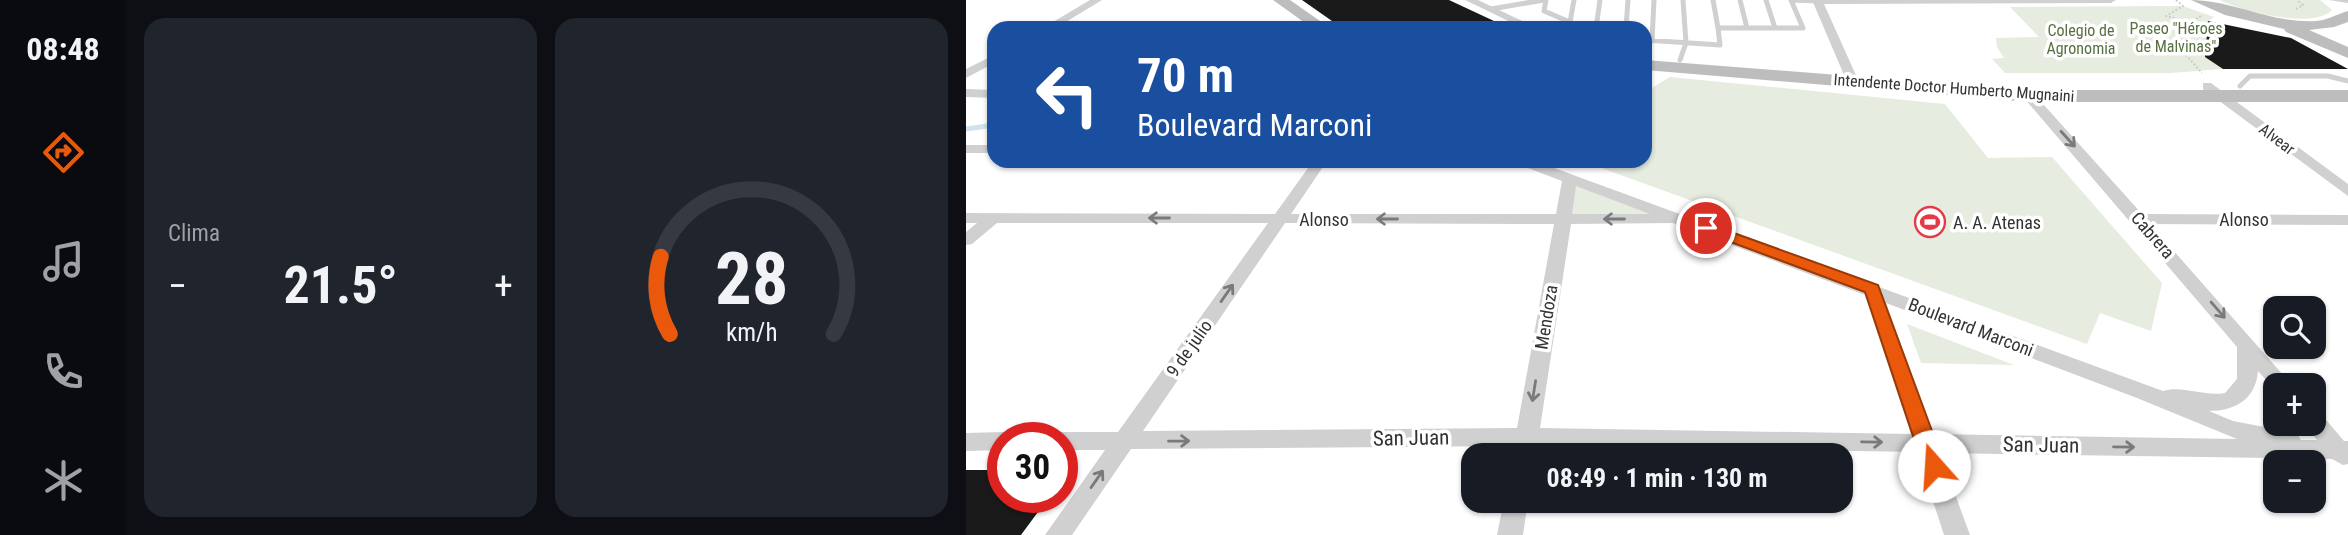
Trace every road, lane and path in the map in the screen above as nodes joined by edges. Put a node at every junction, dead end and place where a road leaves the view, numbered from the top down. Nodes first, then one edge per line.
1 (1097, 0) edge
2 (1261, 0) edge
3 (1280, 0) edge
4 (1470, 0) edge
5 (1545, 0) edge
6 (1574, 0) edge
7 (1600, 0) edge
8 (1628, 0) edge
9 (1654, 0) edge
10 (1683, 0) edge
11 (1713, 0) edge
12 (1740, 0) edge
13 (1766, 0) edge
14 (1791, 0) edge
15 (2111, 0) edge
16 (2333, 0) edge
17 (2348, 0) edge
18 (1817, 1) edge
19 (2190, 3) edge
20 (1491, 9) junction
21 (2206, 14) dead end
22 (2260, 20) junction
23 (2346, 20) edge
24 (1060, 21) edge
25 (1291, 21) edge
26 (1312, 21) edge
27 (1517, 21) edge
28 (1568, 21) edge
29 (1570, 21) edge
30 (1597, 21) edge
31 (1626, 21) edge
32 (1651, 21) edge
33 (2189, 22) junction
34 (1718, 28) junction
35 (1747, 28) junction
36 (1776, 28) junction
37 (1652, 47) edge
38 (1683, 51) junction
39 (2348, 53) edge
40 (987, 62) edge
41 (1652, 65) edge
42 (966, 74) edge
43 (1852, 78) junction
44 (2348, 84) edge
45 (2213, 91) junction
46 (2026, 92) junction
47 (966, 93) edge
48 (987, 93) edge
49 (2348, 96) edge
50 (966, 149) edge
51 (987, 149) edge
52 (1315, 168) edge
53 (1541, 168) edge
54 (1570, 179) junction
55 (2348, 191) edge
56 (966, 218) edge
57 (993, 218) junction
58 (1279, 219) junction
59 (1562, 219) junction
60 (1682, 219) junction
61 (2140, 219) junction
62 (2348, 220) edge
63 (966, 240) edge
64 (1872, 289) junction
65 (2248, 344) junction
66 (2272, 373) edge
67 (2144, 392) junction
68 (2326, 434) edge
69 (1078, 441) edge
70 (1123, 441) junction
71 (966, 442) edge
72 (987, 442) edge
73 (1525, 443) edge
74 (1926, 443) junction
75 (1853, 444) edge
76 (1461, 445) edge
77 (2345, 454) edge
78 (1514, 513) edge
79 (1058, 535) edge
80 (1510, 535) edge
81 (1957, 535) edge

1 - 24 street
2 - 25 main road
3 - 26 main road
4 - 20 street
5 - 20 lane
5 - 28 lane
6 - 29 lane
7 - 30 lane
8 - 31 lane
9 - 32 lane
10 - 38 lane
11 - 34 lane
12 - 35 lane
13 - 36 lane
14 - 18 lane
14 - 36 lane
15 - 18 street
16 - 17 street
16 - 23 main road
18 - 43 street
19 - 22 main road
19 - 33 path
20 - 27 street
21 - 33 path
22 - 23 main road
22 - 39 main road
33 - 45 path
34 - 35 lane
34 - 38 lane
35 - 36 lane
37 - 38 main road, Intendente Doctor Humberto Mugnaini
38 - 43 main road, Intendente Doctor Humberto Mugnaini
40 - 42 street
41 - 43 main road, Intendente Doctor Humberto Mugnaini
43 - 46 main road, Intendente Doctor Humberto Mugnaini
44 - 45 main road, Intendente Doctor Humberto Mugnaini
45 - 46 main road, Intendente Doctor Humberto Mugnaini
45 - 49 main road, Intendente Doctor Humberto Mugnaini
45 - 55 street, Alvear
46 -> 61 street, Cabrera
47 - 48 street
50 - 51 street
52 - 58 street, 9 de julio
53 - 54 street, Boulevard Marconi
54 - 59 street, Mendoza
54 - 60 street, Boulevard Marconi
56 - 57 street, Alonso
58 -> 57 street, Alonso
57 - 63 street
59 -> 58 street, Alonso
70 -> 58 street, 9 de julio
60 -> 59 street, Alonso
59 -> 73 street, Mendoza
60 - 64 street, Boulevard Marconi
61 - 62 street, Alonso
61 -> 65 street, Cabrera
64 - 67 street, Boulevard Marconi
64 - 74 street
65 - 66 street, Cabrera
65 - 67 street, Boulevard Marconi
67 - 77 street, Boulevard Marconi
68 - 77 street
69 - 70 street, San Juan
70 -> 76 street, San Juan
79 -> 70 street, 9 de julio
71 - 72 street
75 -> 74 street, San Juan
74 -> 77 street, San Juan
74 - 81 street
78 - 80 street

